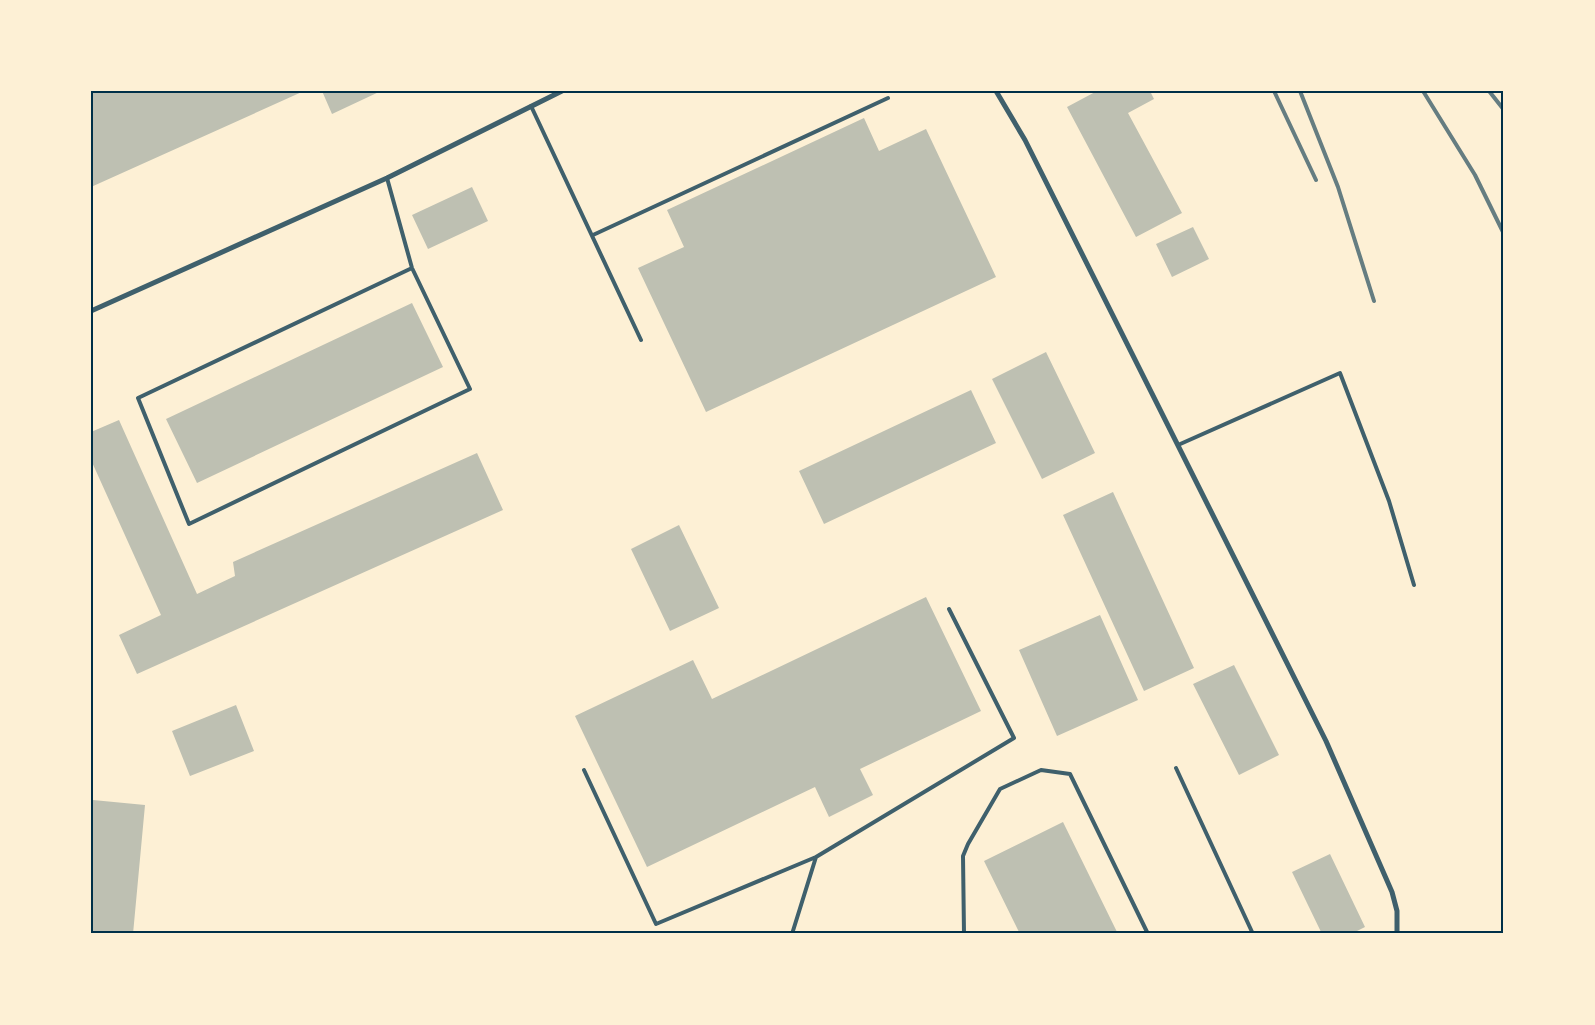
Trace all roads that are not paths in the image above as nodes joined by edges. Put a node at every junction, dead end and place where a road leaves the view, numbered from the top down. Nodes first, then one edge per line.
1 (562, 91) edge
2 (996, 91) edge
3 (888, 98) dead end
4 (531, 106) junction
5 (387, 178) junction
6 (592, 235) junction
7 (412, 268) junction
8 (91, 311) edge
9 (641, 340) dead end
10 (1178, 444) junction
11 (1414, 585) dead end
12 (949, 609) dead end
13 (1176, 768) dead end
14 (584, 770) dead end
15 (816, 857) junction
16 (792, 934) edge
17 (964, 934) edge
18 (1148, 934) edge
19 (1253, 934) edge
20 (1397, 934) edge

1 - 4 street
2 - 10 street
3 - 6 lane
4 - 5 street
4 - 6 lane
5 - 7 lane
5 - 8 street
6 - 9 lane
7 - 7 lane
10 - 11 lane
10 - 20 street
12 - 15 lane
13 - 19 lane
14 - 15 lane
15 - 16 lane
17 - 18 lane

